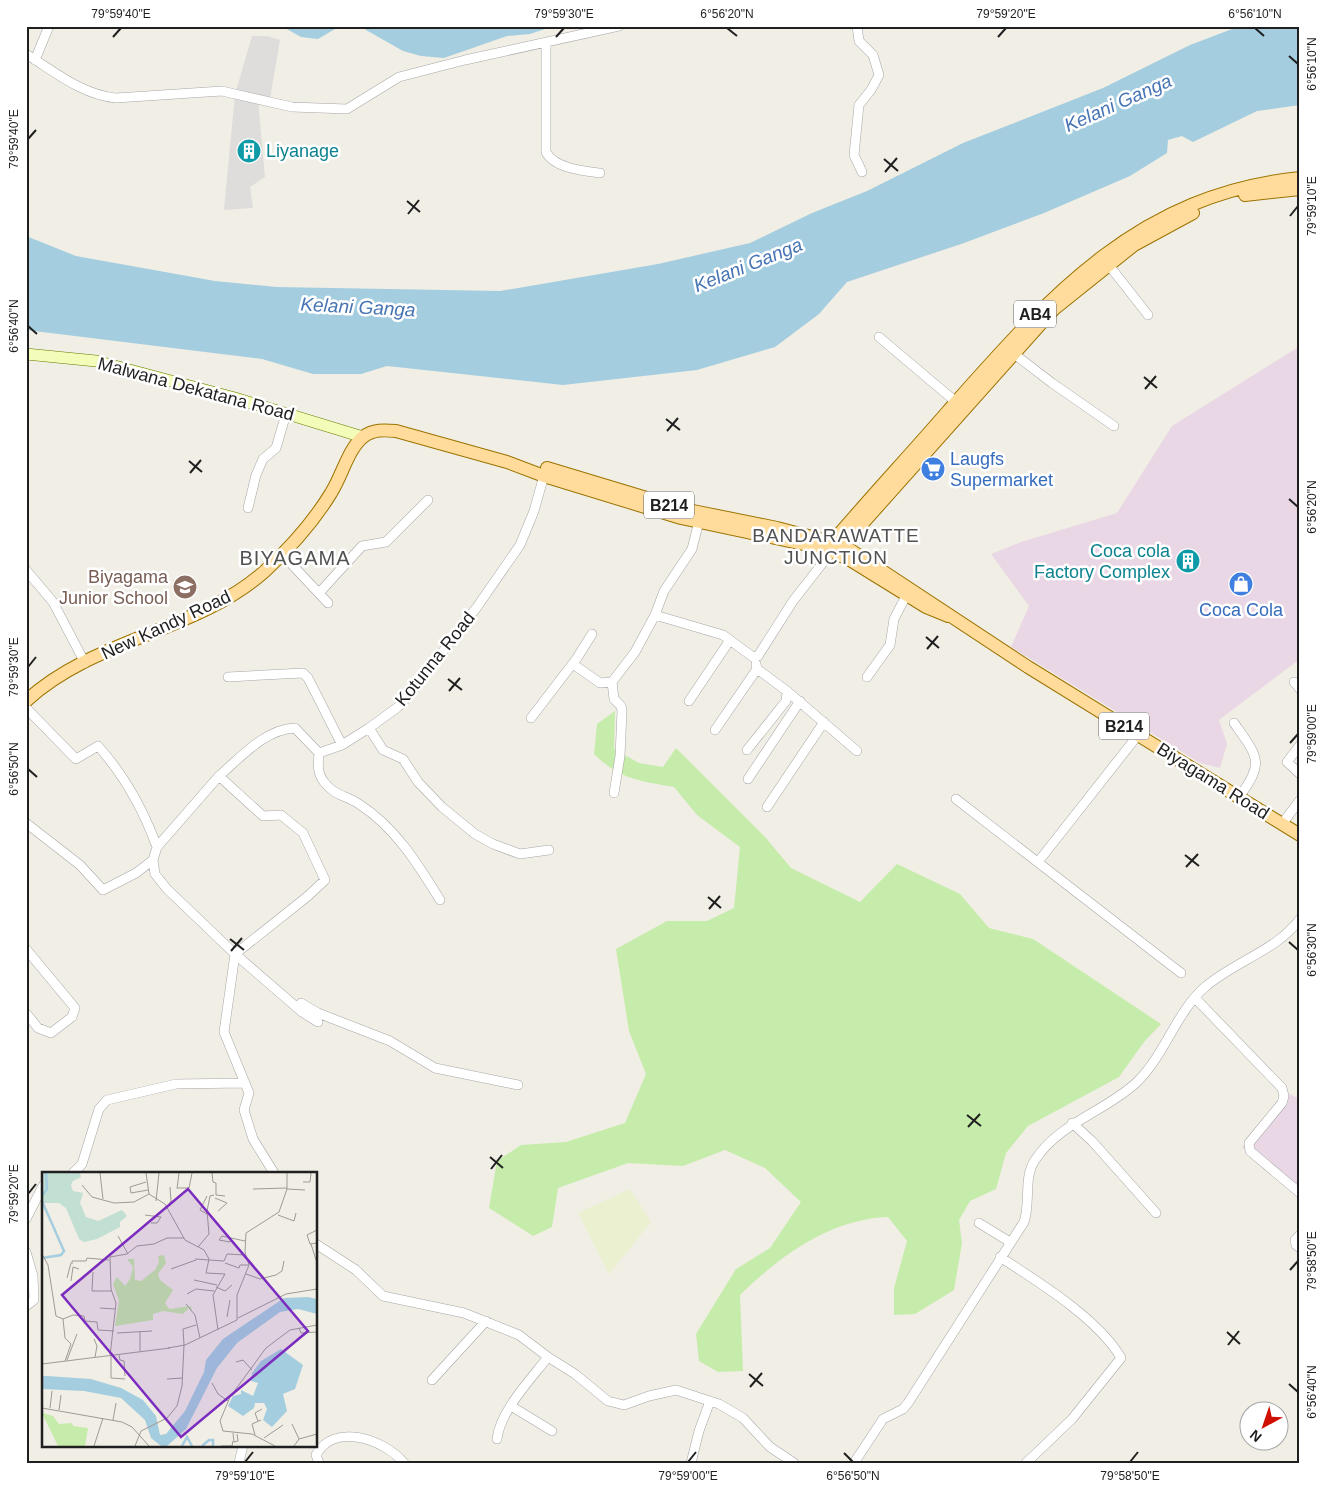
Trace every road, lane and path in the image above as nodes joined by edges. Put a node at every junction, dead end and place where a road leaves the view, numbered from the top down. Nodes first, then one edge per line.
1 (49, 26) edge
2 (619, 26) edge
3 (856, 26) edge
4 (546, 43) junction
5 (26, 54) edge
6 (36, 60) junction
7 (862, 172) dead end
8 (600, 173) dead end
9 (1300, 178) edge
10 (1300, 189) edge
11 (1106, 260) junction
12 (1148, 315) dead end
13 (879, 337) dead end
14 (1013, 353) junction
15 (26, 354) edge
16 (960, 406) junction
17 (286, 414) junction
18 (1114, 426) dead end
19 (363, 437) junction
20 (545, 472) junction
21 (428, 500) dead end
22 (248, 508) dead end
23 (700, 517) junction
24 (834, 548) junction
25 (282, 554) junction
26 (26, 570) edge
27 (319, 593) junction
28 (906, 596) junction
29 (328, 603) dead end
30 (655, 615) junction
31 (948, 616) junction
32 (592, 634) dead end
33 (730, 640) junction
34 (754, 657) junction
35 (85, 662) junction
36 (573, 664) junction
37 (757, 669) junction
38 (228, 677) dead end
39 (867, 678) dead end
40 (612, 682) junction
41 (787, 691) junction
42 (26, 701) edge
43 (690, 701) dead end
44 (800, 701) junction
45 (26, 708) edge
46 (531, 718) dead end
47 (824, 722) junction
48 (1234, 723) dead end
49 (369, 728) junction
50 (715, 730) dead end
51 (1138, 735) junction
52 (342, 745) junction
53 (1300, 745) edge
54 (746, 750) dead end
55 (857, 751) dead end
56 (319, 752) junction
57 (1300, 774) edge
58 (219, 776) junction
59 (748, 779) dead end
60 (614, 793) dead end
61 (1239, 797) junction
62 (956, 799) dead end
63 (1300, 800) edge
64 (767, 807) dead end
65 (26, 823) edge
66 (1282, 824) junction
67 (1300, 834) edge
68 (157, 847) junction
69 (549, 850) dead end
70 (153, 860) junction
71 (1038, 862) junction
72 (440, 900) dead end
73 (1300, 919) edge
74 (26, 949) edge
75 (235, 954) junction
76 (1181, 973) dead end
77 (280, 992) junction
78 (1196, 998) junction
79 (26, 1013) edge
80 (318, 1022) dead end
81 (244, 1083) junction
82 (518, 1084) dead end
83 (1072, 1123) junction
84 (73, 1172) edge
85 (273, 1172) edge
86 (42, 1188) edge
87 (1300, 1193) edge
88 (1156, 1213) dead end
89 (26, 1219) edge
90 (979, 1222) dead end
91 (1300, 1236) edge
92 (1010, 1242) junction
93 (318, 1245) edge
94 (1300, 1248) edge
95 (26, 1252) edge
96 (1000, 1257) junction
97 (26, 1306) edge
98 (486, 1321) junction
99 (548, 1357) junction
100 (432, 1380) dead end
101 (710, 1401) junction
102 (511, 1406) junction
103 (552, 1432) dead end
104 (497, 1439) dead end
105 (319, 1443) edge
106 (243, 1446) edge
107 (239, 1463) edge
108 (319, 1463) edge
109 (404, 1463) edge
110 (691, 1463) edge
111 (794, 1463) edge
112 (854, 1463) edge
113 (1026, 1463) edge

1 - 6 street
2 - 4 street
3 - 7 street
4 - 6 street
4 - 8 street
5 - 6 street
9 - 11 main road, AB4
10 - 11 main road, AB4
11 - 12 street
11 - 14 main road, AB4
11 - 16 main road, AB4
13 - 16 street
14 - 16 main road, AB4
14 - 18 street
15 - 17 main road, Malwana Dekatana Road
16 - 24 main road, AB4
17 - 19 main road, Malwana Dekatana Road
17 - 22 street
19 - 20 main road, B214
19 - 25 main road, New Kandy Road
20 - 23 main road, B214
20 - 49 street, Kotunna Road
21 - 27 street
23 - 24 main road, B214
23 - 30 street
24 - 28 main road, Biyagama Road / B214
24 - 31 main road, Biyagama Road / B214
24 - 34 street
25 - 27 street
25 - 35 main road, New Kandy Road
26 - 35 street
27 - 29 street
28 - 31 main road, Biyagama Road / B214
28 - 39 street
30 - 33 street
30 - 40 street
31 - 51 main road, Biyagama Road / B214
32 - 36 street
33 - 34 street
33 - 43 street
34 - 37 street
35 - 42 main road, New Kandy Road
36 - 40 street
36 - 46 street
37 - 41 street
37 - 50 street
38 - 52 street
40 - 60 street
41 - 44 street
41 - 54 street
44 - 47 street
44 - 59 street
45 - 68 street
47 - 55 street
47 - 64 street
48 - 61 street
49 - 52 street, Kotunna Road
49 - 69 street
51 - 61 main road, Biyagama Road / B214
51 - 71 street
52 - 56 street, Kotunna Road
53 - 57 street
56 - 58 street
56 - 72 street
58 - 68 street
58 - 75 street
61 - 66 main road, Biyagama Road / B214
62 - 71 street
63 - 66 street
65 - 70 street
66 - 67 main road, Biyagama Road / B214
68 - 70 street
70 - 75 street
71 - 76 street
73 - 78 street
74 - 79 street
75 - 77 street
75 - 81 street
77 - 80 street
77 - 82 street
78 - 83 street
78 - 87 street
81 - 84 street
81 - 85 street
83 - 88 street
83 - 92 street
86 - 89 street
90 - 92 street
91 - 94 street
92 - 96 street
93 - 98 street
95 - 97 street
96 - 112 street
96 - 113 street
98 - 99 street
98 - 100 street
99 - 101 street
99 - 102 street
101 - 110 street
101 - 111 street
102 - 103 street
102 - 104 street
105 - 108 street
105 - 109 street
106 - 107 street

